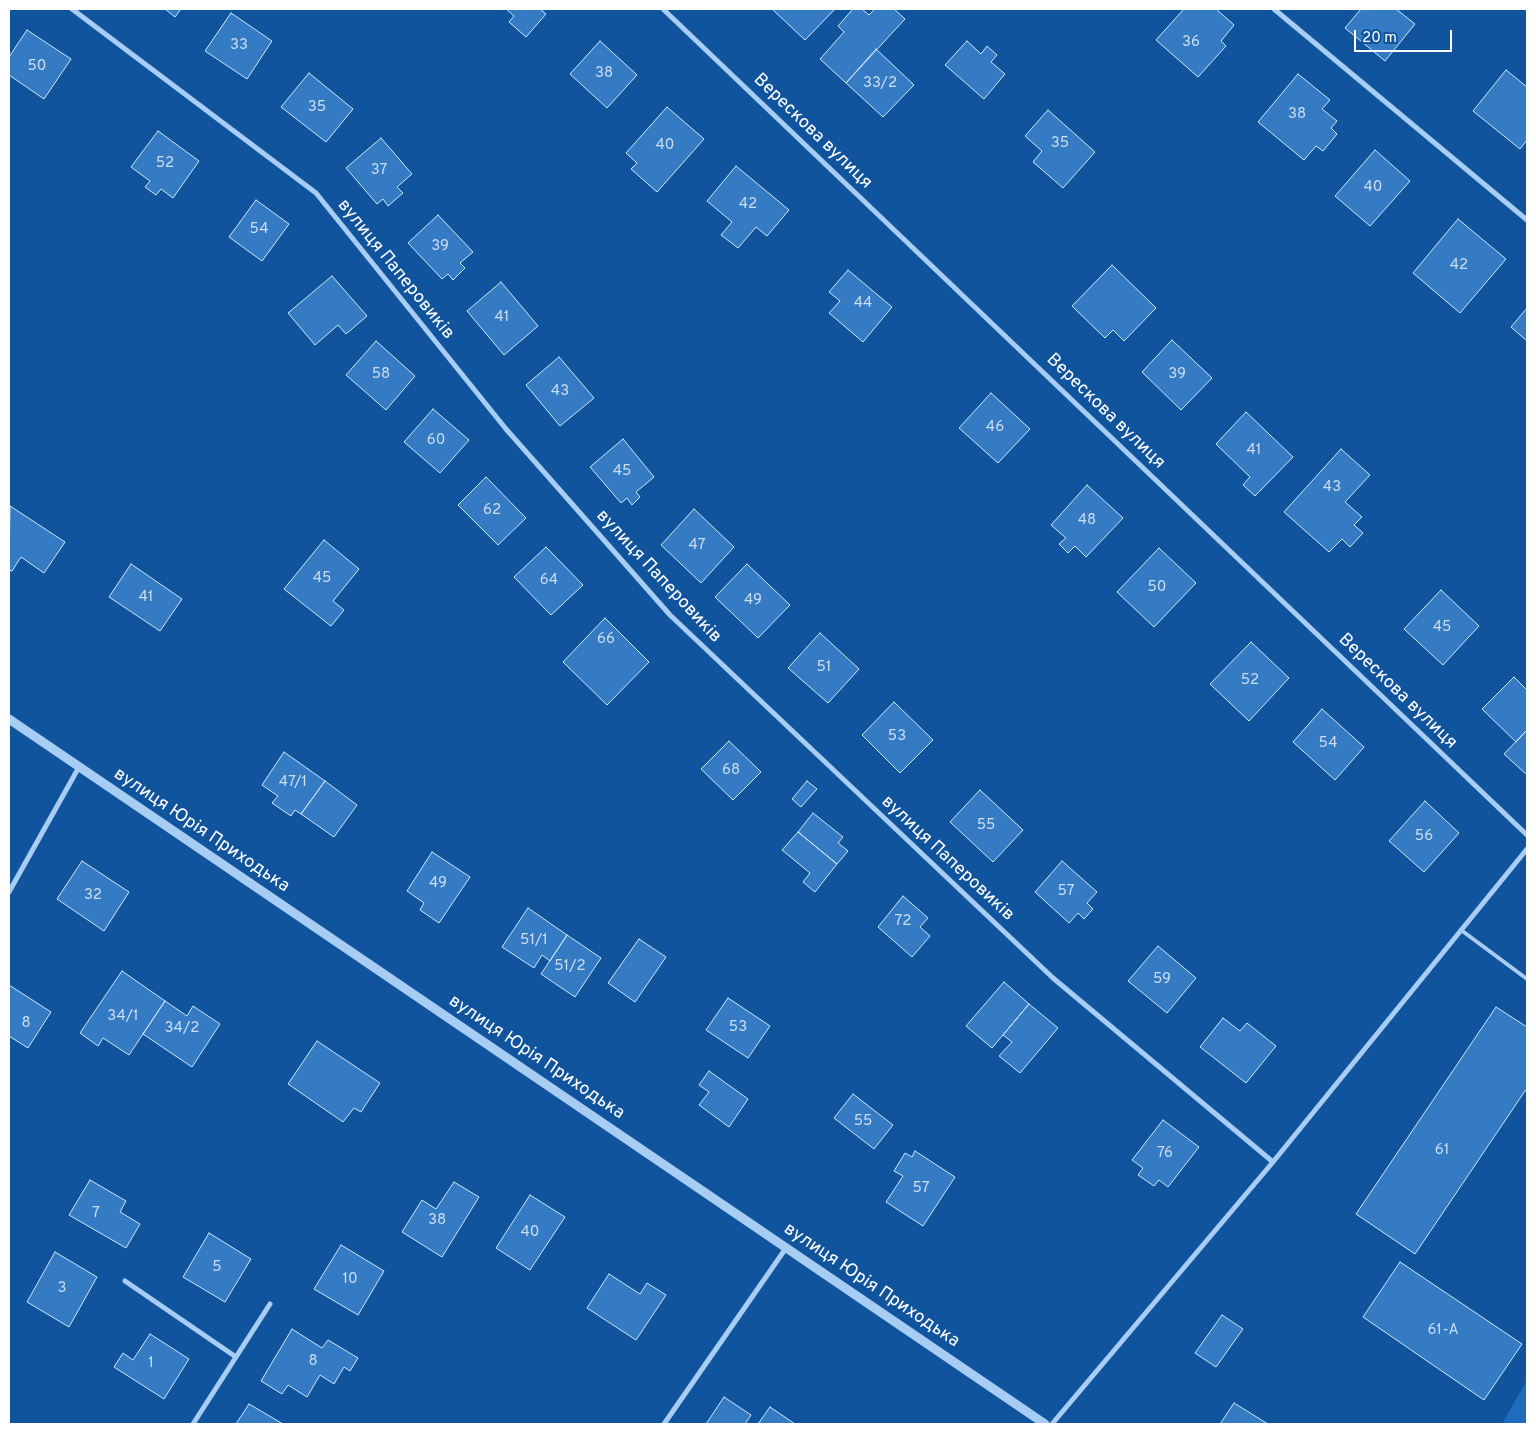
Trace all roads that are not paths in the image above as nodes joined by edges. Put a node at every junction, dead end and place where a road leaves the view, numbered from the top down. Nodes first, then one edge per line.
1 (72, 9) edge
2 (663, 9) edge
3 (1274, 9) edge
4 (1527, 220) edge
5 (9, 719) edge
6 (80, 768) junction
7 (1527, 835) edge
8 (1527, 849) edge
9 (9, 892) edge
10 (1461, 929) junction
11 (1527, 980) edge
12 (1273, 1162) junction
13 (786, 1248) junction
14 (125, 1281) dead end
15 (270, 1304) dead end
16 (236, 1357) junction
17 (193, 1424) edge
18 (664, 1424) edge
19 (1045, 1424) edge
20 (1052, 1424) edge

1 - 12 street, вулиця Паперовиків
2 - 7 street, Верескова вулиця
3 - 4 street
5 - 6 street, вулиця Юрія Приходька
6 - 9 street
6 - 13 street, вулиця Юрія Приходька
8 - 10 street
10 - 11 lane
10 - 12 street
12 - 20 street
13 - 18 street
13 - 19 street, вулиця Юрія Приходька
14 - 16 street
15 - 16 street
16 - 17 street

